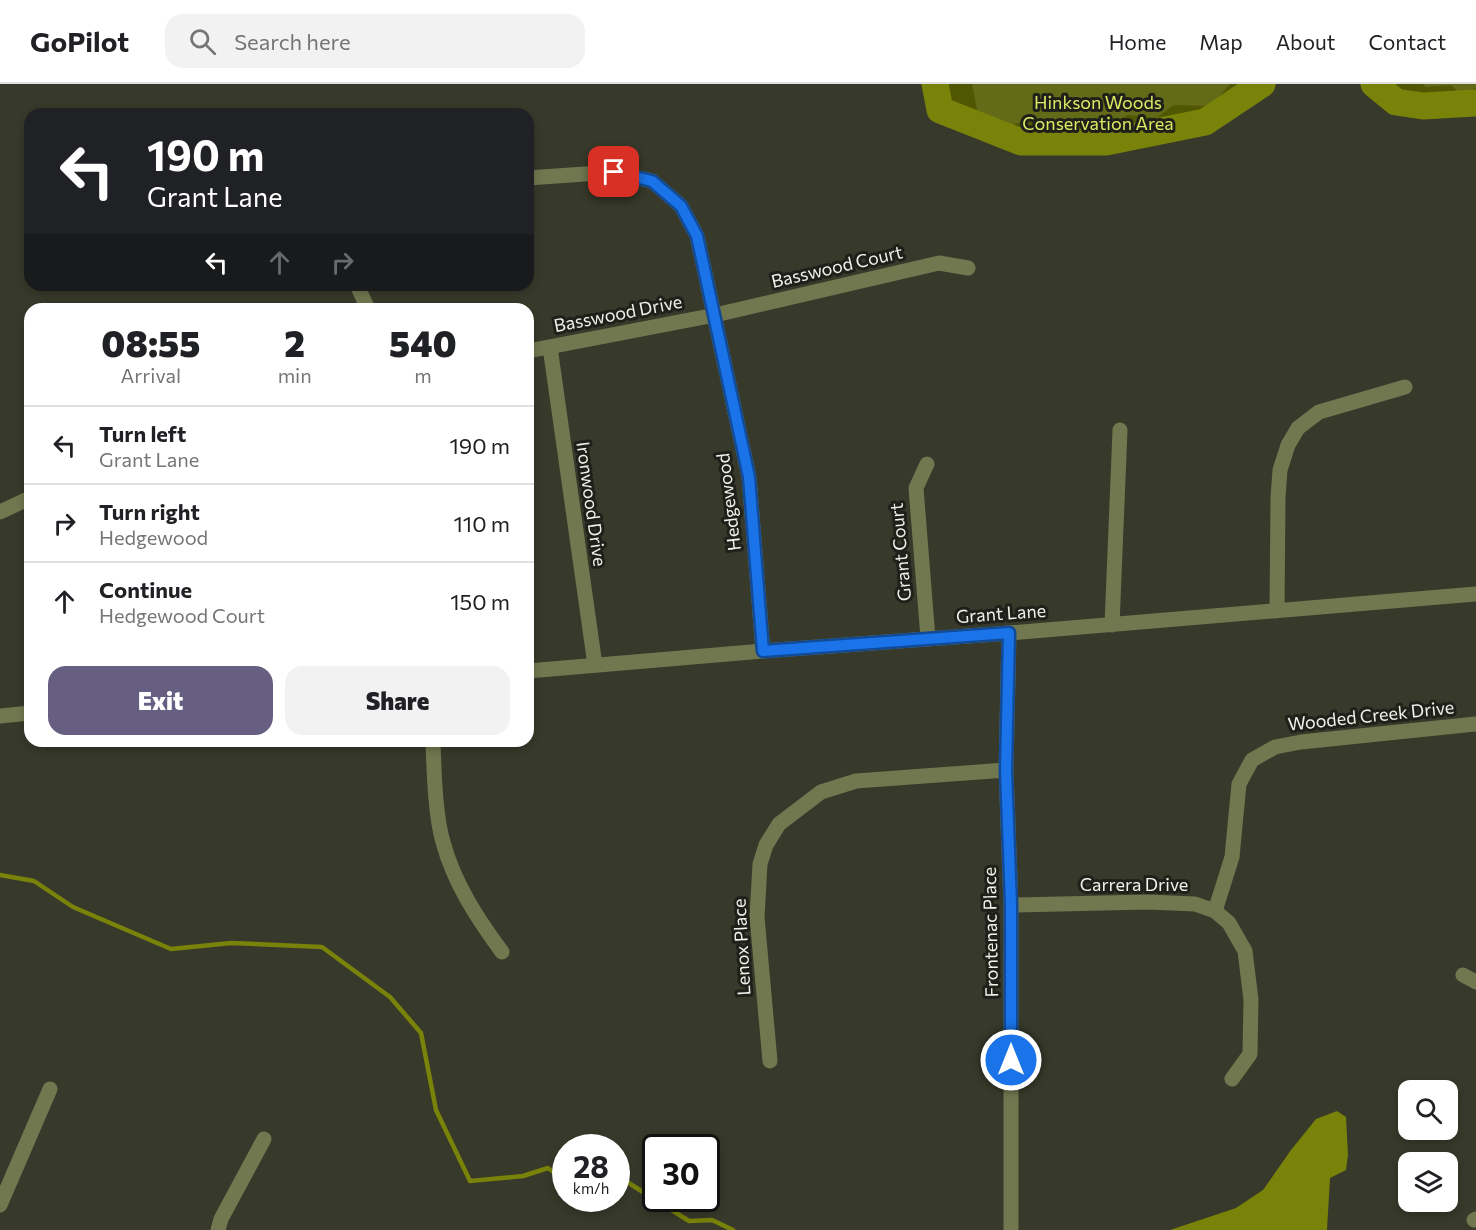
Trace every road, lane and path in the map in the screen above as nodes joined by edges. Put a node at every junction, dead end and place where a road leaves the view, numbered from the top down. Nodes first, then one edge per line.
1 (534, 178) edge
2 (968, 268) dead end
3 (715, 315) junction
4 (550, 347) junction
5 (534, 350) edge
6 (1405, 387) dead end
7 (1120, 430) dead end
8 (927, 464) dead end
9 (24, 501) edge
10 (0, 512) edge
11 (1476, 594) edge
12 (1277, 611) junction
13 (1112, 625) junction
14 (1009, 633) junction
15 (928, 638) junction
16 (763, 651) junction
17 (595, 665) junction
18 (534, 670) edge
19 (24, 714) edge
20 (0, 716) edge
21 (1476, 724) edge
22 (433, 747) edge
23 (1006, 770) junction
24 (1011, 905) junction
25 (1215, 911) junction
26 (502, 952) dead end
27 (770, 1061) dead end
28 (1232, 1079) dead end
29 (50, 1089) dead end
30 (264, 1138) dead end
31 (0, 1205) edge
32 (218, 1230) edge
33 (1011, 1230) edge

1 - 3 street, Hedgewood
2 - 3 street, Basswood Court
3 - 4 street, Basswood Drive
3 - 16 street, Hedgewood
4 - 5 street, Basswood Drive
4 - 17 street, Ironwood Drive
6 - 12 street
7 - 13 street
8 - 15 street, Grant Court
9 - 10 street
11 - 12 street, Grant Lane
12 - 13 street, Grant Lane
13 - 14 street, Grant Lane
14 - 15 street, Grant Lane
14 - 23 street, Frontenac Place
15 - 16 street, Grant Lane
16 - 17 street, Grant Lane
17 - 18 street, Grant Lane
19 - 20 street
21 - 25 street, Wooded Creek Drive
22 - 26 street
23 - 24 street, Frontenac Place
23 - 27 street, Lenox Place
24 - 25 street, Carrera Drive
24 - 33 street, Frontenac Place
25 - 28 street
29 - 31 street
30 - 32 street

